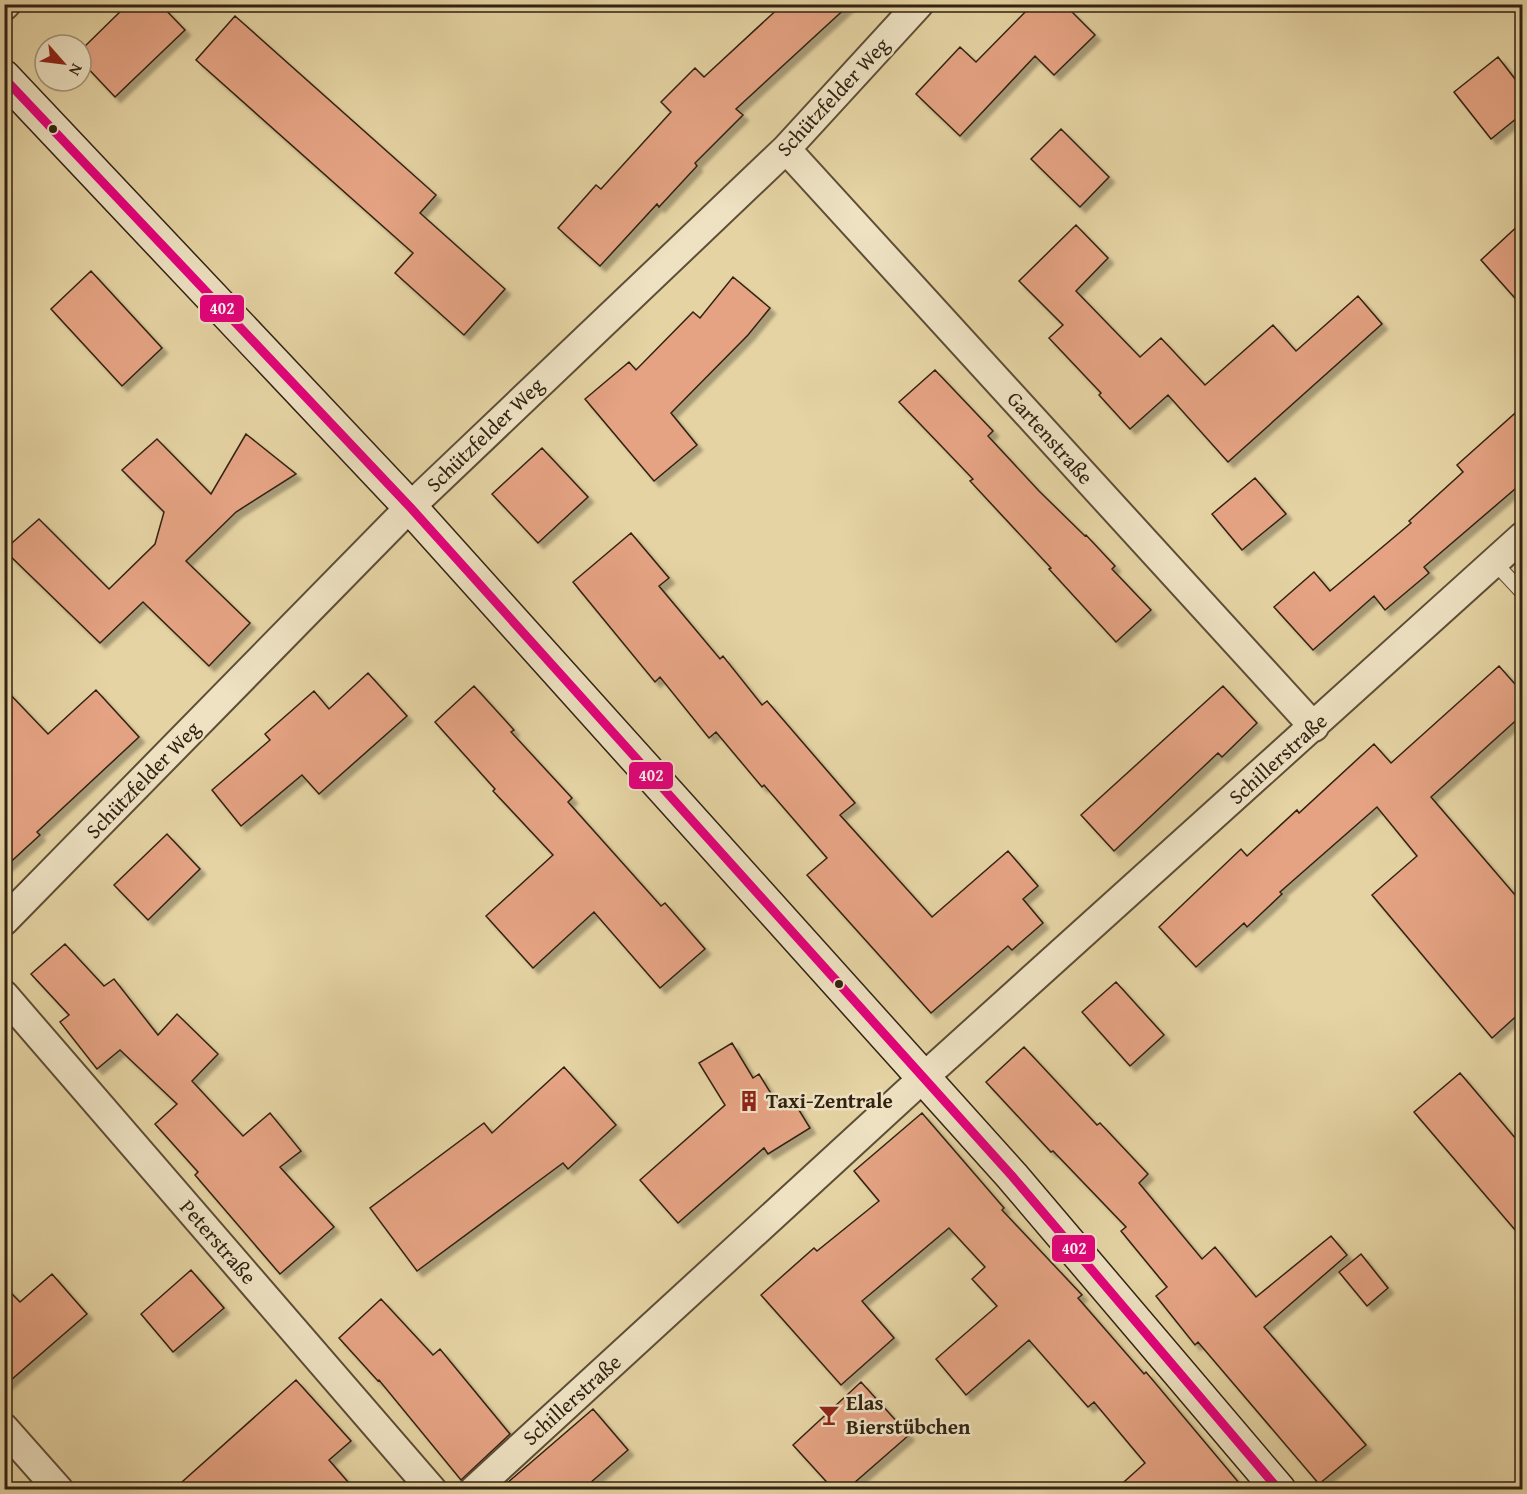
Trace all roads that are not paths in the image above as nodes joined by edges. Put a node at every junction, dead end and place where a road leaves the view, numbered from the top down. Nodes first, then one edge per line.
1 (919, 4) edge
2 (4, 77) edge
3 (786, 149) junction
4 (410, 507) junction
5 (1522, 537) edge
6 (1494, 562) junction
7 (1522, 592) edge
8 (1314, 727) junction
9 (4, 921) edge
10 (4, 995) edge
11 (924, 1077) junction
12 (4, 1428) edge
13 (59, 1490) edge
14 (432, 1490) edge
15 (474, 1490) edge
16 (1279, 1490) edge

1 - 3 street, Schützfelder Weg
2 - 4 street
3 - 4 street, Schützfelder Weg
3 - 8 street, Gartenstraße
4 - 9 street, Schützfelder Weg
4 - 11 street
5 - 6 street, Schillerstraße
6 - 7 lane
6 - 8 street, Schillerstraße
8 - 11 street, Schillerstraße
10 - 14 street, Peterstraße
11 - 15 street, Schillerstraße
11 - 16 street
12 - 13 street

